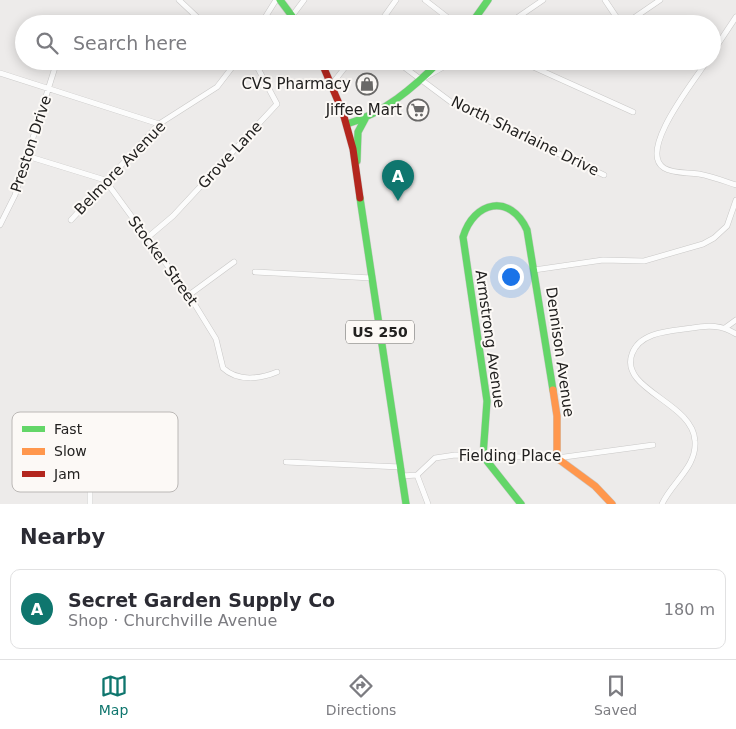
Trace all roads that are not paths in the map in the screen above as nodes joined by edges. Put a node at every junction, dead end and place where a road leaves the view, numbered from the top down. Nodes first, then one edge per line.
1 (179, 0) edge
2 (276, 0) edge
3 (280, 0) edge
4 (304, 0) edge
5 (396, 0) edge
6 (425, 0) edge
7 (488, 0) edge
8 (543, 0) edge
9 (605, 0) edge
10 (660, 0) edge
11 (195, 15) edge
12 (267, 15) edge
13 (291, 15) edge
14 (293, 15) edge
15 (385, 15) edge
16 (444, 15) edge
17 (477, 15) edge
18 (521, 15) edge
19 (615, 15) edge
20 (638, 15) edge
21 (736, 17) edge
22 (721, 40) edge
23 (54, 70) edge
24 (230, 70) edge
25 (259, 70) edge
26 (325, 70) edge
27 (343, 70) edge
28 (408, 70) edge
29 (430, 70) edge
30 (438, 70) edge
31 (540, 70) edge
32 (701, 70) edge
33 (0, 73) edge
34 (421, 79) junction
35 (332, 84) junction
36 (48, 88) junction
37 (633, 112) dead end
38 (365, 119) junction
39 (159, 124) junction
40 (347, 124) junction
41 (27, 156) junction
42 (356, 170) junction
43 (604, 174) dead end
44 (105, 180) junction
45 (736, 185) edge
46 (736, 200) edge
47 (488, 206) joint
48 (71, 220) dead end
49 (0, 225) edge
50 (146, 238) junction
51 (234, 262) dead end
52 (534, 270) junction
53 (255, 272) dead end
54 (372, 278) junction
55 (189, 295) junction
56 (736, 320) edge
57 (725, 328) junction
58 (736, 334) edge
59 (277, 372) dead end
60 (653, 446) dead end
61 (483, 456) junction
62 (557, 458) junction
63 (286, 462) dead end
64 (401, 467) junction
65 (417, 475) junction
66 (402, 476) junction
67 (404, 493) junction
68 (402, 504) edge
69 (406, 504) edge
70 (428, 504) edge
71 (522, 504) edge
72 (612, 504) edge
73 (662, 504) edge

1 - 11 street
2 - 12 street
3 - 13 street
4 - 14 street
5 - 15 street
6 - 16 street
7 - 17 street
8 - 18 street
9 - 19 street
10 - 20 street
21 - 22 street
23 - 36 street, Preston Drive
24 - 39 street, Belmore Avenue
25 - 50 street, Grove Lane
26 - 35 street, US 250
27 - 35 street
28 - 34 street, North Sharlaine Drive
29 - 34 street
30 - 34 street
31 - 37 street
32 - 45 street
33 - 36 street
34 - 38 street
34 - 43 street, North Sharlaine Drive
35 - 40 street, US 250
36 - 39 street
36 - 41 street, Preston Drive
38 - 40 street
38 - 42 street
39 - 44 street, Belmore Avenue
40 - 42 street, US 250
41 - 44 street
41 - 49 street, Preston Drive
42 - 54 street, US 250
44 - 48 street, Belmore Avenue
44 - 50 street, Stocker Street
46 - 52 street
47 - 52 street, Dennison Avenue
47 - 61 street, Armstrong Avenue
50 - 55 street, Stocker Street
51 - 55 street
52 - 62 street, Dennison Avenue
53 - 54 street
54 - 64 street, US 250
55 - 59 street, Stocker Street
56 - 57 street
57 - 58 street
57 - 73 street
60 - 62 street, Fielding Place
61 - 62 street, Fielding Place
61 - 65 street, Fielding Place
61 - 71 street
62 - 72 street
63 - 64 street
64 - 66 street, US 250
65 - 66 street
65 - 70 street
66 - 67 street, US 250
67 - 68 street
67 - 69 street, US 250

